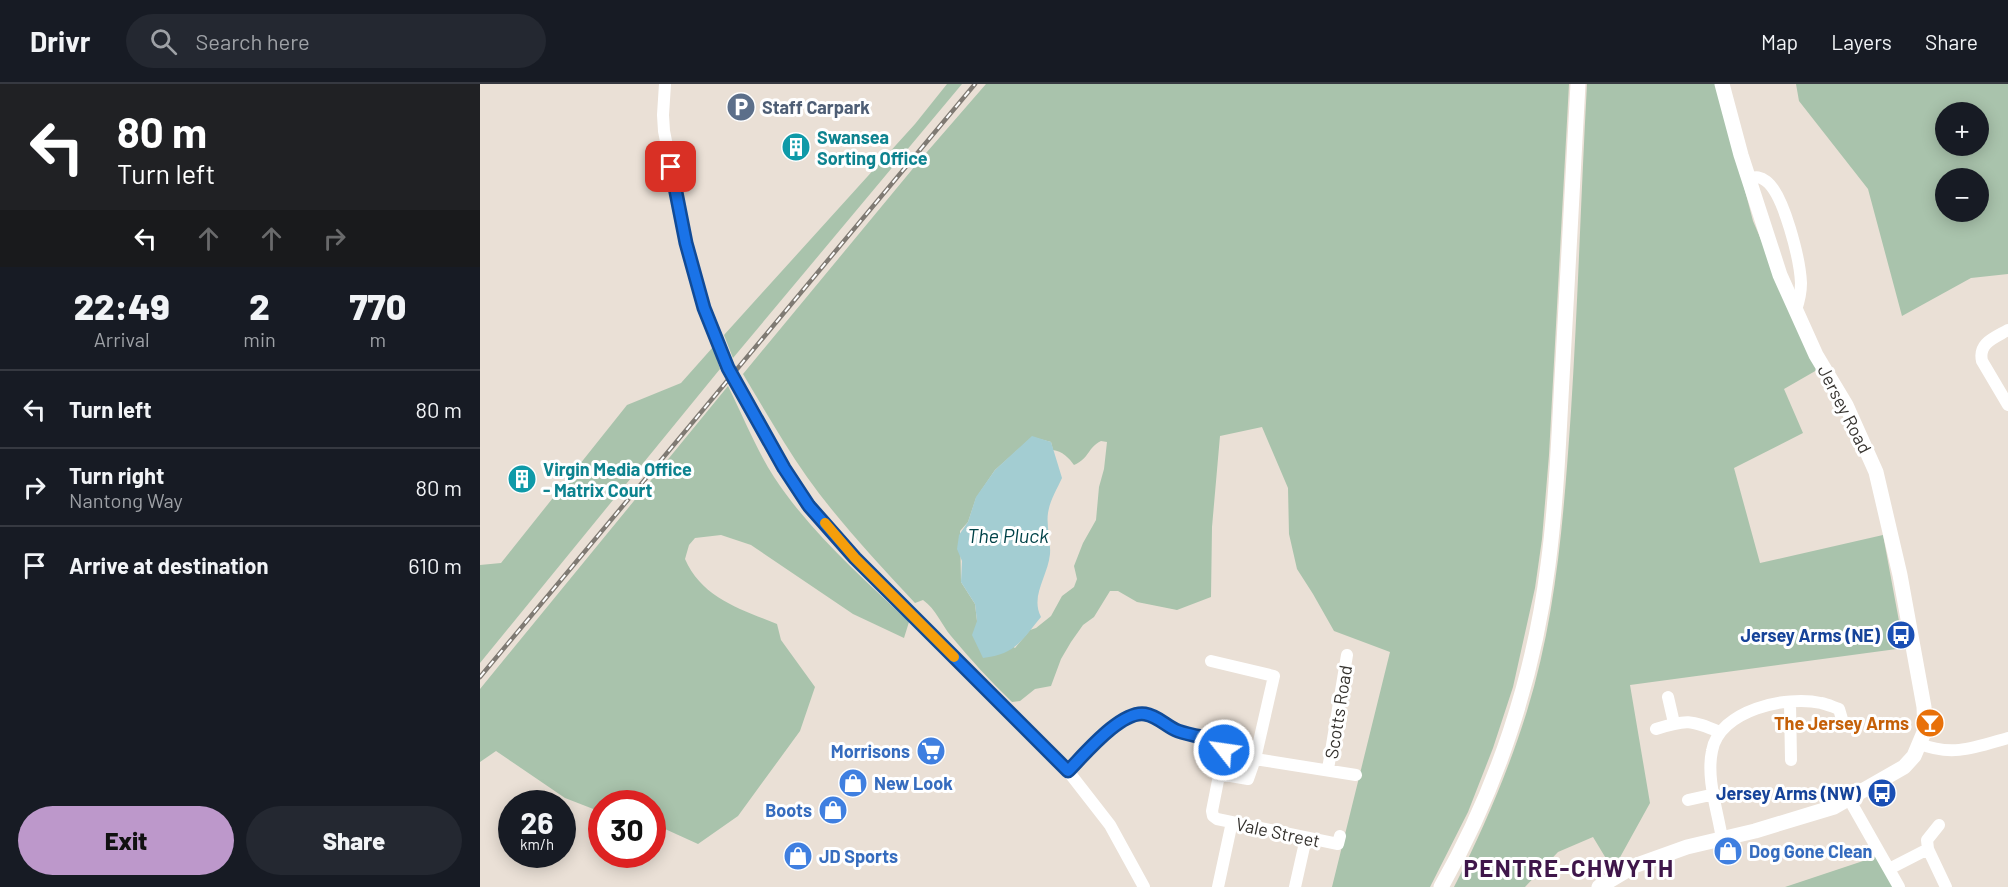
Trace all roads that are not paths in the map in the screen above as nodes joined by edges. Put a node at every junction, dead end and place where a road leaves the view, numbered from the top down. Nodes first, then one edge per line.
1 (665, 84) edge
2 (1578, 84) edge
3 (1722, 84) edge
4 (1748, 178) junction
5 (1796, 310) junction
6 (2008, 330) edge
7 (2008, 405) edge
8 (1347, 655) dead end
9 (1211, 661) dead end
10 (1668, 697) dead end
11 (1790, 703) junction
12 (1674, 723) junction
13 (1844, 726) dead end
14 (1656, 729) dead end
15 (1720, 732) junction
16 (2008, 738) edge
17 (1920, 744) junction
18 (1255, 759) junction
19 (1791, 760) dead end
20 (1328, 770) junction
21 (1068, 771) junction
22 (1219, 774) junction
23 (1356, 775) dead end
24 (1714, 794) junction
25 (1849, 799) junction
26 (1688, 800) dead end
27 (1232, 822) junction
28 (1939, 825) dead end
29 (1340, 836) dead end
30 (1305, 838) junction
31 (1722, 839) junction
32 (1928, 849) junction
33 (1889, 869) junction
34 (1144, 887) edge
35 (1218, 887) edge
36 (1295, 887) edge
37 (1441, 887) edge
38 (1599, 887) edge
39 (1899, 887) edge
40 (1946, 887) edge

1 - 21 street
2 - 37 main road
3 - 4 main road, Jersey Road
4 - 5 main road, Jersey Road
4 - 5 street
5 - 17 main road, Jersey Road
6 - 7 street
8 - 20 street, Scotts Road
9 - 18 street
10 - 12 street
11 - 13 street
11 - 15 street
11 - 19 street
12 - 14 street
12 - 15 street
15 - 24 street
16 - 17 street
17 - 25 main road
18 - 20 street, Scotts Road
18 - 22 street
20 - 23 street, Scotts Road
21 - 22 street, Vale Street
21 - 34 street
22 - 27 street, Vale Street
24 - 26 street
24 - 31 street
25 - 31 main road
25 - 33 street
27 - 30 street, Vale Street
27 - 35 street
28 - 32 street
29 - 30 street, Vale Street
30 - 36 street
31 - 38 main road
32 - 33 street
32 - 40 street
33 - 39 street

